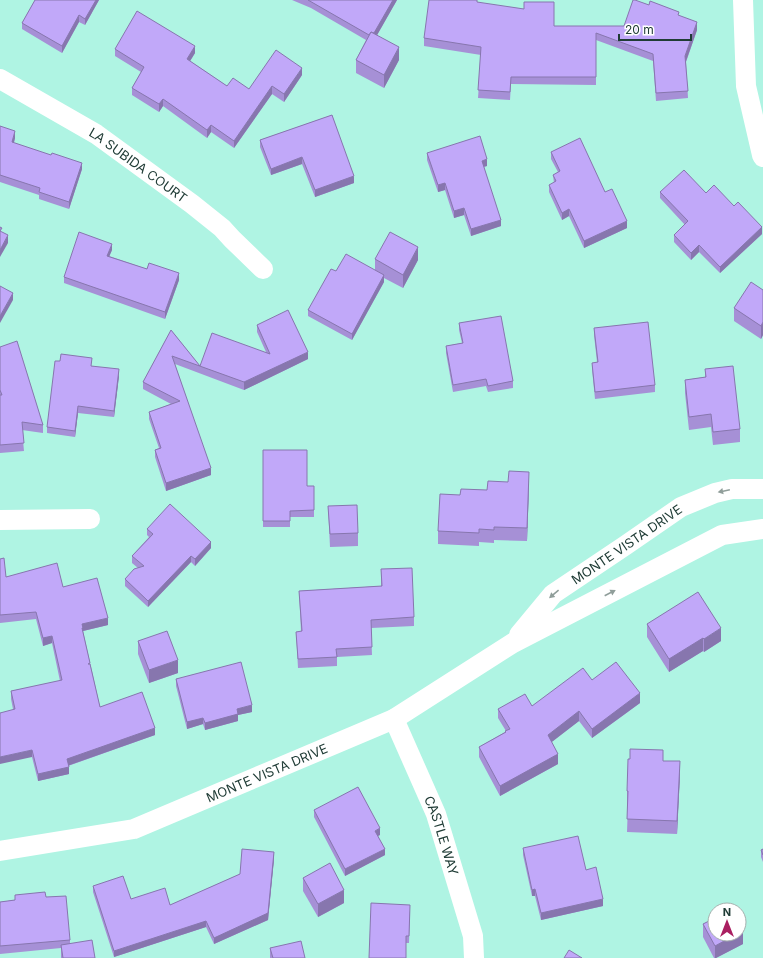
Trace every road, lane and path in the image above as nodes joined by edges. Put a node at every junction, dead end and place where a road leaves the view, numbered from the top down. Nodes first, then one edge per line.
1 (743, 0) edge
2 (0, 79) edge
3 (763, 157) edge
4 (263, 269) dead end
5 (763, 489) edge
6 (90, 519) dead end
7 (0, 520) edge
8 (763, 529) edge
9 (513, 643) junction
10 (394, 718) junction
11 (0, 851) edge
12 (474, 958) edge

1 - 3 street
2 - 4 street, LA SUBIDA COURT
5 -> 9 street, MONTE VISTA DRIVE
6 - 7 street
9 -> 8 street, MONTE VISTA DRIVE
9 - 10 street, MONTE VISTA DRIVE
10 - 11 street, MONTE VISTA DRIVE
10 - 12 street, CASTLE WAY

